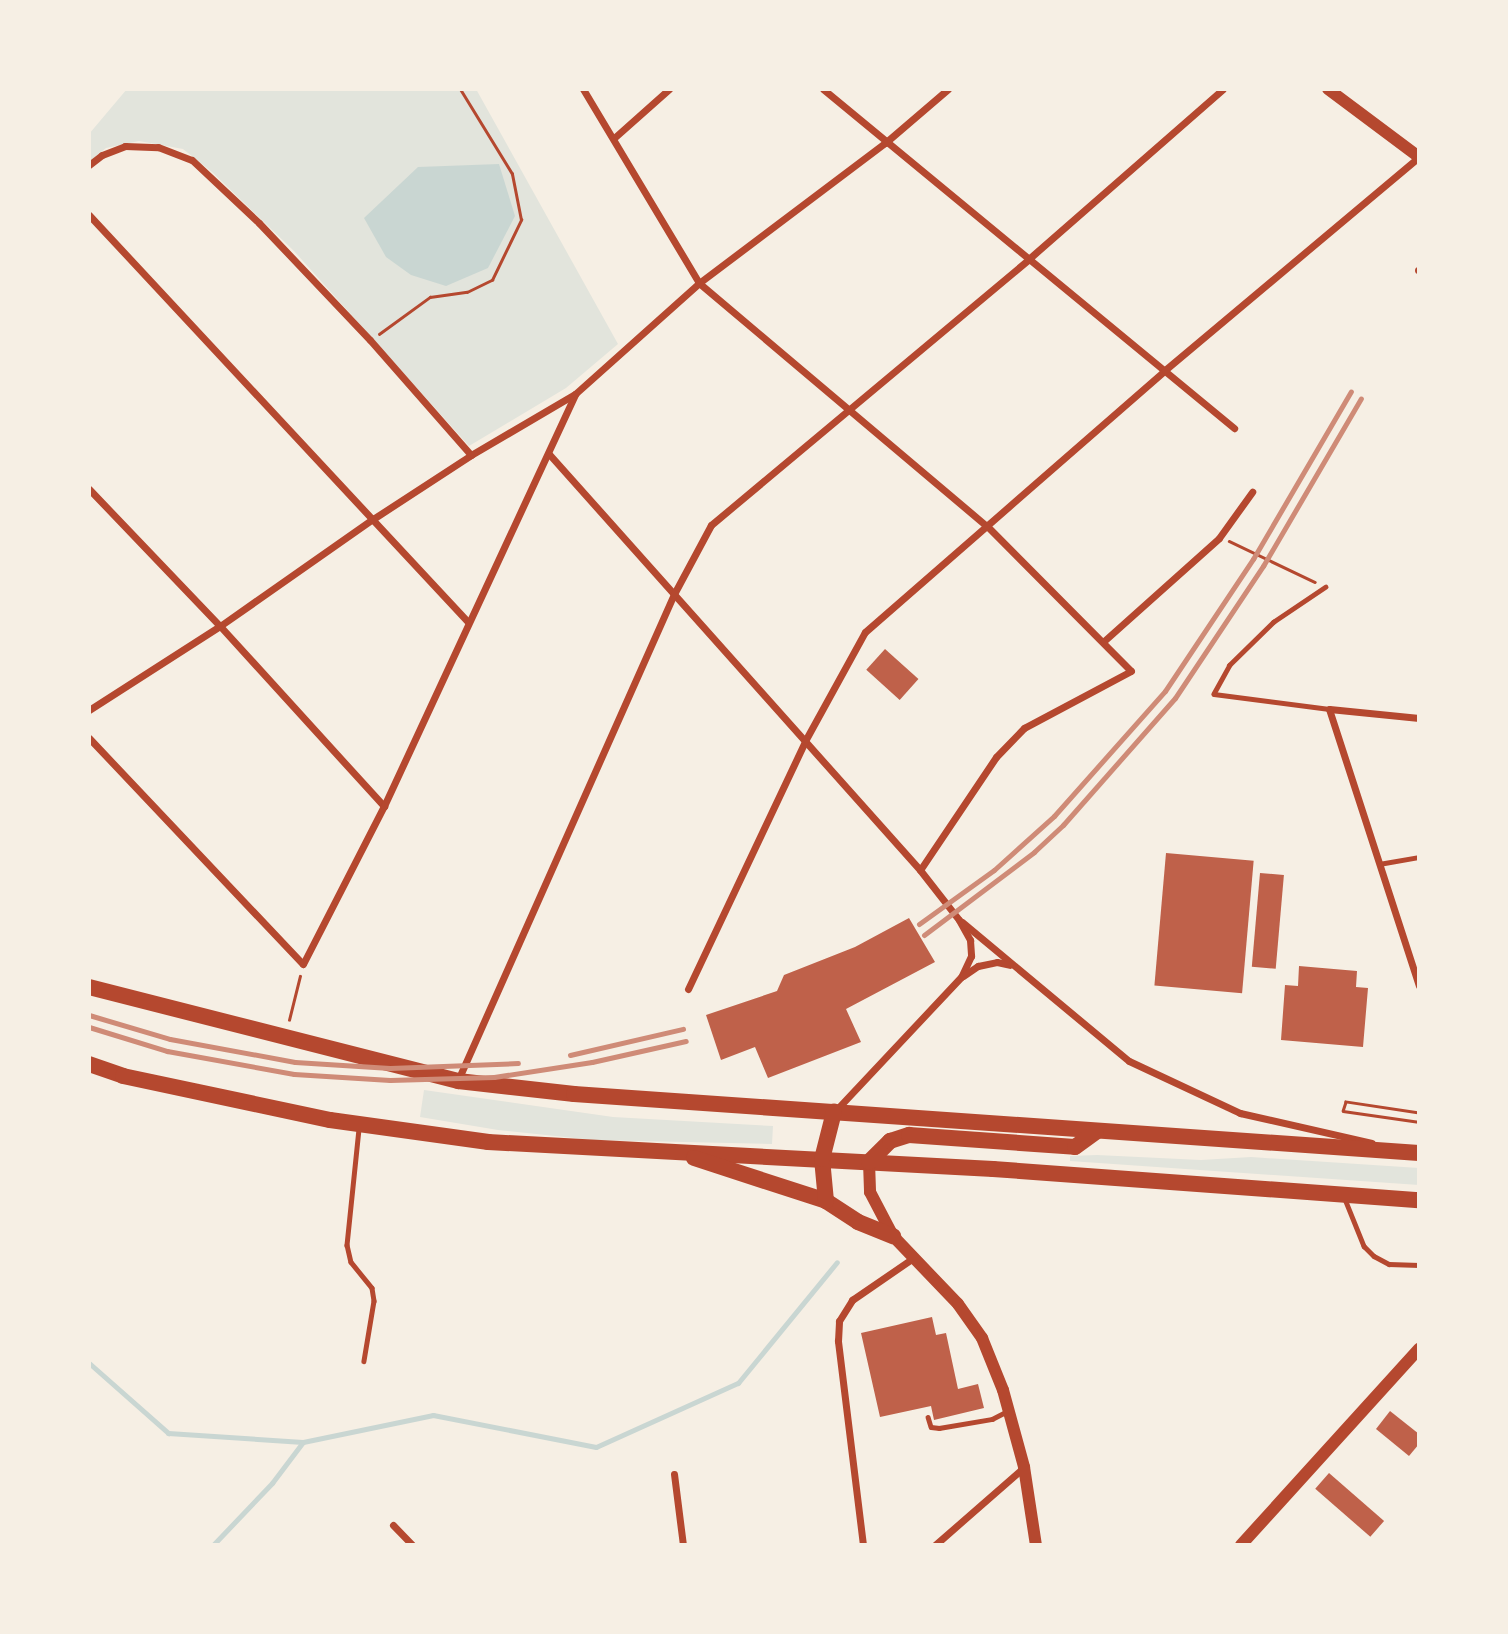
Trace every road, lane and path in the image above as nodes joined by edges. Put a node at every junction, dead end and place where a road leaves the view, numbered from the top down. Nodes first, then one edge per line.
1 (460, 89) edge
2 (583, 89) edge
3 (669, 89) edge
4 (823, 89) edge
5 (948, 89) edge
6 (1223, 89) edge
7 (1328, 89) edge
8 (614, 138) junction
9 (885, 143) junction
10 (1419, 157) edge
11 (89, 165) edge
12 (89, 215) edge
13 (1031, 257) junction
14 (699, 283) junction
15 (370, 340) junction
16 (1165, 370) junction
17 (575, 394) junction
18 (851, 410) junction
19 (1234, 428) dead end
20 (548, 454) junction
21 (471, 456) junction
22 (89, 489) edge
23 (1252, 492) dead end
24 (373, 519) junction
25 (987, 526) junction
26 (1219, 538) junction
27 (1326, 587) joint
28 (674, 594) junction
29 (468, 622) junction
30 (220, 626) junction
31 (1104, 641) junction
32 (1329, 709) junction
33 (89, 710) edge
34 (1419, 718) edge
35 (89, 738) edge
36 (805, 741) junction
37 (384, 806) junction
38 (1419, 857) edge
39 (1379, 864) junction
40 (920, 870) junction
41 (959, 920) junction
42 (303, 964) junction
43 (1014, 966) junction
44 (1417, 976) edge
45 (961, 977) junction
46 (1419, 986) edge
47 (89, 987) edge
48 (688, 989) dead end
49 (285, 1037) junction
50 (89, 1064) edge
51 (458, 1081) junction
52 (834, 1112) junction
53 (1419, 1113) edge
54 (1419, 1122) edge
55 (359, 1124) junction
56 (1096, 1132) junction
57 (672, 1151) junction
58 (1417, 1153) edge
59 (822, 1159) junction
60 (869, 1162) junction
61 (1343, 1195) junction
62 (826, 1200) junction
63 (1419, 1200) edge
64 (893, 1236) junction
65 (913, 1258) junction
66 (1419, 1265) edge
67 (1419, 1349) edge
68 (364, 1362) dead end
69 (1009, 1411) junction
70 (928, 1418) dead end
71 (1024, 1467) junction
72 (674, 1474) dead end
73 (393, 1525) dead end
74 (1036, 1544) edge
75 (412, 1545) edge
76 (683, 1545) edge
77 (863, 1545) edge
78 (935, 1545) edge
79 (1241, 1545) edge

1 - 15 path
2 - 8 street
3 - 8 street
4 - 9 street
5 - 9 street
6 - 13 street
7 - 10 street
8 - 14 street
9 - 13 street
9 - 14 street
10 - 16 street
11 - 15 street
12 - 24 street
13 - 16 street
13 - 18 street
14 - 17 street
14 - 18 street
15 - 21 street
16 - 19 street
16 - 25 street
17 - 20 street
17 - 21 street
18 - 25 street
18 - 28 street
20 - 28 street
20 - 29 street
21 - 24 street
22 - 30 street
23 - 26 street
24 - 29 street
24 - 30 street
25 - 31 street
25 - 36 street
26 - 27 path
26 - 31 street
27 - 32 lane
28 - 36 street
28 - 51 street
29 - 37 street
30 - 33 street
30 - 37 street
31 - 40 street
32 - 34 street
32 - 39 street
35 - 42 street
36 - 40 street
36 - 48 street
37 - 42 street
38 - 39 lane
39 - 44 street
40 - 41 street
41 - 43 street
41 - 45 street
42 - 49 path
43 - 45 street
43 - 58 street
44 - 46 street
45 - 52 street
47 - 49 highway
49 - 51 highway
50 - 55 highway
51 - 52 highway
52 - 56 highway
52 - 59 highway
53 - 54 path
55 - 57 highway
55 - 68 lane
56 - 58 highway
56 - 60 highway
57 - 59 highway
57 - 62 highway
59 - 60 highway
59 - 62 highway
60 - 61 highway
60 - 64 street
61 - 63 highway
61 - 66 lane
62 - 64 highway
64 - 65 street
65 - 69 street
65 - 77 street
67 - 79 street
69 - 70 lane
69 - 71 street
71 - 74 street
71 - 78 street
72 - 76 street
73 - 75 street

